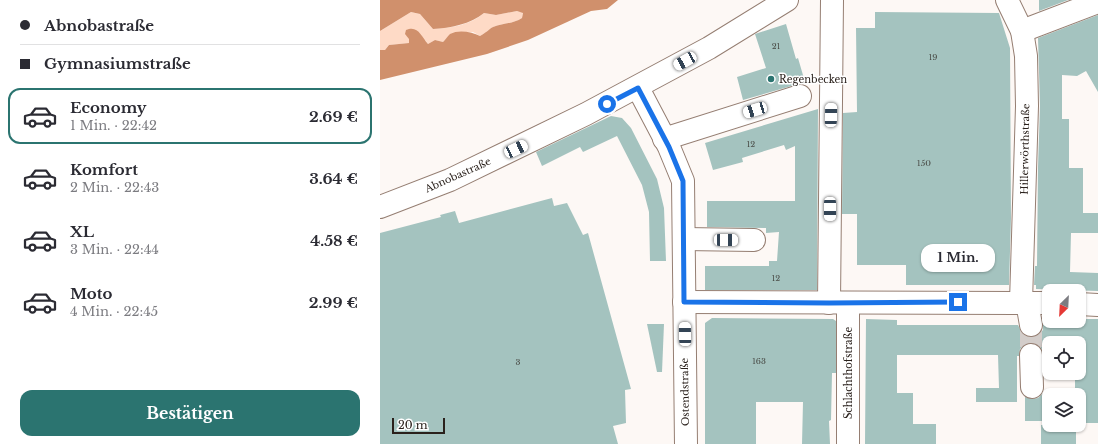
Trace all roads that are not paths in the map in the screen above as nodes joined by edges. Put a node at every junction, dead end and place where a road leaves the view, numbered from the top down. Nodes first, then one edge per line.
1 (787, 0) edge
2 (832, 0) edge
3 (1007, 0) edge
4 (1098, 2) edge
5 (1022, 31) junction
6 (638, 88) junction
7 (800, 96) dead end
8 (664, 138) junction
9 (380, 207) edge
10 (684, 239) junction
11 (754, 240) dead end
12 (684, 302) junction
13 (1024, 302) junction
14 (839, 303) junction
15 (1042, 303) edge
16 (1086, 304) edge
17 (1098, 305) edge
18 (1031, 325) tunnel mouth
19 (1031, 355) tunnel mouth
20 (1032, 387) dead end
21 (686, 444) edge
22 (848, 444) edge

1 - 6 street, Abnobastraße
2 - 14 street, Schlachthofstraße
3 - 5 street, Hillerwörthstraße
4 - 5 street
5 - 13 street, Hillerwörthstraße
6 - 8 street, Ostendstraße
6 - 9 street, Abnobastraße
7 - 8 street
8 - 10 street, Ostendstraße
10 - 11 street
10 - 12 street, Ostendstraße
12 - 14 street
12 - 21 street, Ostendstraße
13 - 14 street
13 - 15 street
13 - 18 street, Hillerwörthstraße
14 - 22 street, Schlachthofstraße
16 - 17 street
19 - 20 street

